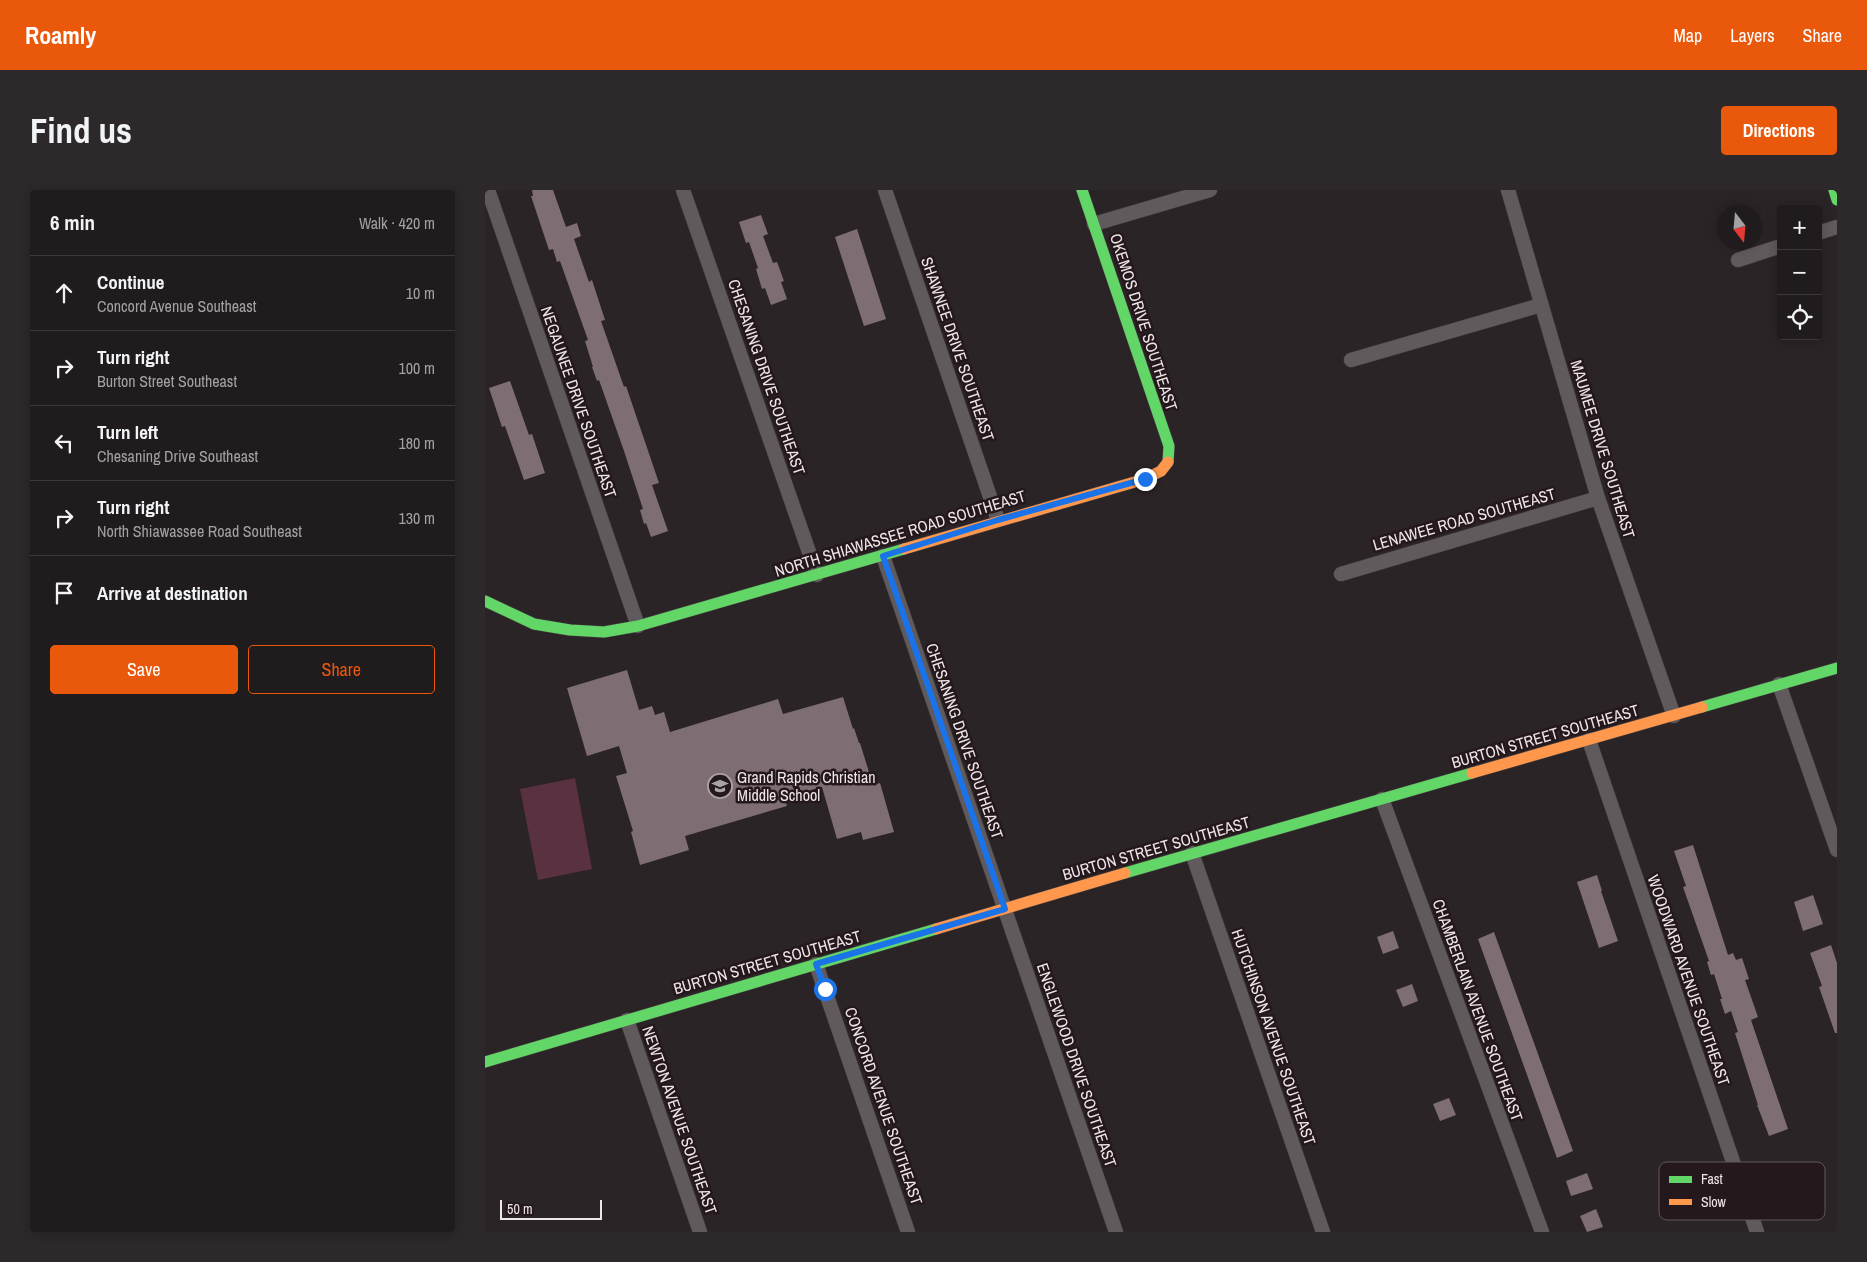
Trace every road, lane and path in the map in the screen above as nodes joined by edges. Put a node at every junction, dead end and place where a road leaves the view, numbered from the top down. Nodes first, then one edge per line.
1 (488, 190) edge
2 (683, 190) edge
3 (885, 190) edge
4 (1082, 190) edge
5 (1210, 190) edge
6 (1508, 190) edge
7 (1833, 190) edge
8 (1837, 200) edge
9 (1094, 224) junction
10 (1837, 227) edge
11 (1822, 232) edge
12 (1777, 247) edge
13 (1738, 260) dead end
14 (1541, 305) junction
15 (1351, 360) dead end
16 (1168, 465) joint
17 (1598, 498) junction
18 (998, 520) junction
19 (883, 556) junction
20 (1341, 574) dead end
21 (817, 575) junction
22 (485, 601) edge
23 (637, 626) junction
24 (1837, 668) edge
25 (1779, 684) junction
26 (1673, 716) junction
27 (1589, 740) junction
28 (1382, 799) junction
29 (1837, 850) edge
30 (1192, 853) junction
31 (1005, 909) junction
32 (816, 964) junction
33 (627, 1020) junction
34 (485, 1062) edge
35 (1733, 1162) edge
36 (1753, 1220) edge
37 (700, 1232) edge
38 (908, 1232) edge
39 (1116, 1232) edge
40 (1323, 1232) edge
41 (1542, 1232) edge
42 (1757, 1232) edge

1 - 23 street, NEGAUNEE DRIVE SOUTHEAST
2 - 21 street, CHESANING DRIVE SOUTHEAST
3 - 18 street, SHAWNEE DRIVE SOUTHEAST
4 - 9 main road, OKEMOS DRIVE SOUTHEAST
5 - 9 street
6 - 14 street, MAUMEE DRIVE SOUTHEAST
7 - 8 main road
9 - 16 main road, OKEMOS DRIVE SOUTHEAST
10 - 11 street
12 - 13 street
14 - 15 street
14 - 17 street, MAUMEE DRIVE SOUTHEAST
16 - 18 main road, NORTH SHIAWASSEE ROAD SOUTHEAST
17 - 20 street, LENAWEE ROAD SOUTHEAST
17 - 26 street, MAUMEE DRIVE SOUTHEAST
18 - 19 main road, NORTH SHIAWASSEE ROAD SOUTHEAST
19 - 21 main road, NORTH SHIAWASSEE ROAD SOUTHEAST
19 - 31 street, CHESANING DRIVE SOUTHEAST
21 - 23 main road, NORTH SHIAWASSEE ROAD SOUTHEAST
22 - 23 main road, NORTH SHIAWASSEE ROAD SOUTHEAST
24 - 25 main road, BURTON STREET SOUTHEAST
25 - 26 main road, BURTON STREET SOUTHEAST
25 - 29 street
26 - 27 main road, BURTON STREET SOUTHEAST
27 - 28 main road, BURTON STREET SOUTHEAST
27 - 35 street, WOODWARD AVENUE SOUTHEAST
28 - 30 main road, BURTON STREET SOUTHEAST
28 - 41 street, CHAMBERLAIN AVENUE SOUTHEAST
30 - 31 main road, BURTON STREET SOUTHEAST
30 - 40 street, HUTCHINSON AVENUE SOUTHEAST
31 - 32 main road, BURTON STREET SOUTHEAST
31 - 39 street, ENGLEWOOD DRIVE SOUTHEAST
32 - 33 main road, BURTON STREET SOUTHEAST
32 - 38 street, CONCORD AVENUE SOUTHEAST
33 - 34 main road, BURTON STREET SOUTHEAST
33 - 37 street, NEWTON AVENUE SOUTHEAST
36 - 42 street, WOODWARD AVENUE SOUTHEAST

